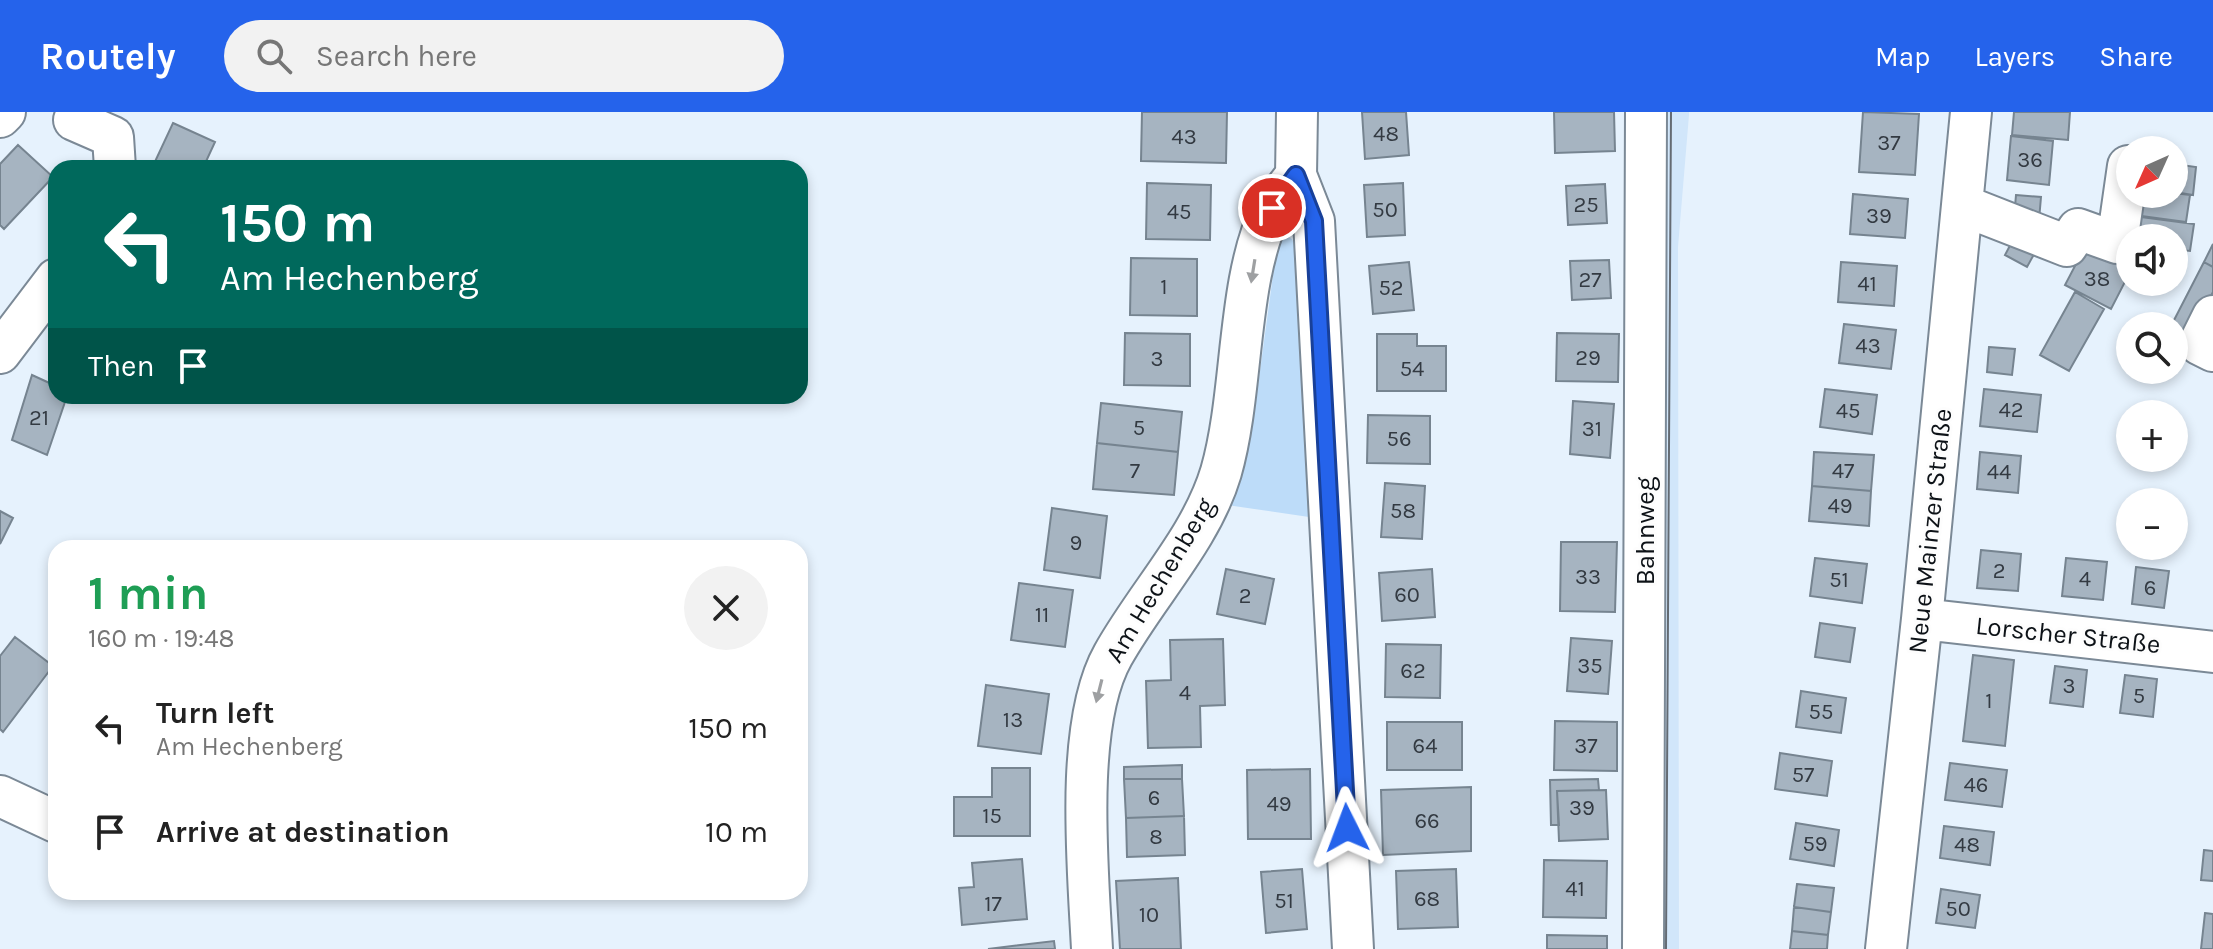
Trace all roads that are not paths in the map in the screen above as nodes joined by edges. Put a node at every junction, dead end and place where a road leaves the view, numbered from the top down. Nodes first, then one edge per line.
1 (5, 112) edge
2 (1297, 112) edge
3 (1646, 112) edge
4 (1971, 112) edge
5 (0, 117) edge
6 (74, 120) dead end
7 (114, 160) edge
8 (1296, 175) junction
9 (1962, 205) junction
10 (2122, 208) edge
11 (48, 290) edge
12 (2213, 316) edge
13 (2213, 351) edge
14 (0, 353) edge
15 (1922, 619) junction
16 (2213, 652) edge
17 (0, 796) edge
18 (48, 818) edge
19 (1092, 949) edge
20 (1353, 949) edge
21 (1643, 949) edge
22 (1886, 949) edge

1 - 5 street
2 - 8 street
3 - 21 street, Bahnweg
4 - 9 street, Neue Mainzer Straße
6 - 7 street
8 -> 19 street, Am Hechenberg
8 - 20 street
9 - 10 street
9 - 15 street, Neue Mainzer Straße
11 - 14 street
12 - 13 street
15 - 16 street, Lorscher Straße
15 - 22 street, Neue Mainzer Straße
17 - 18 street

